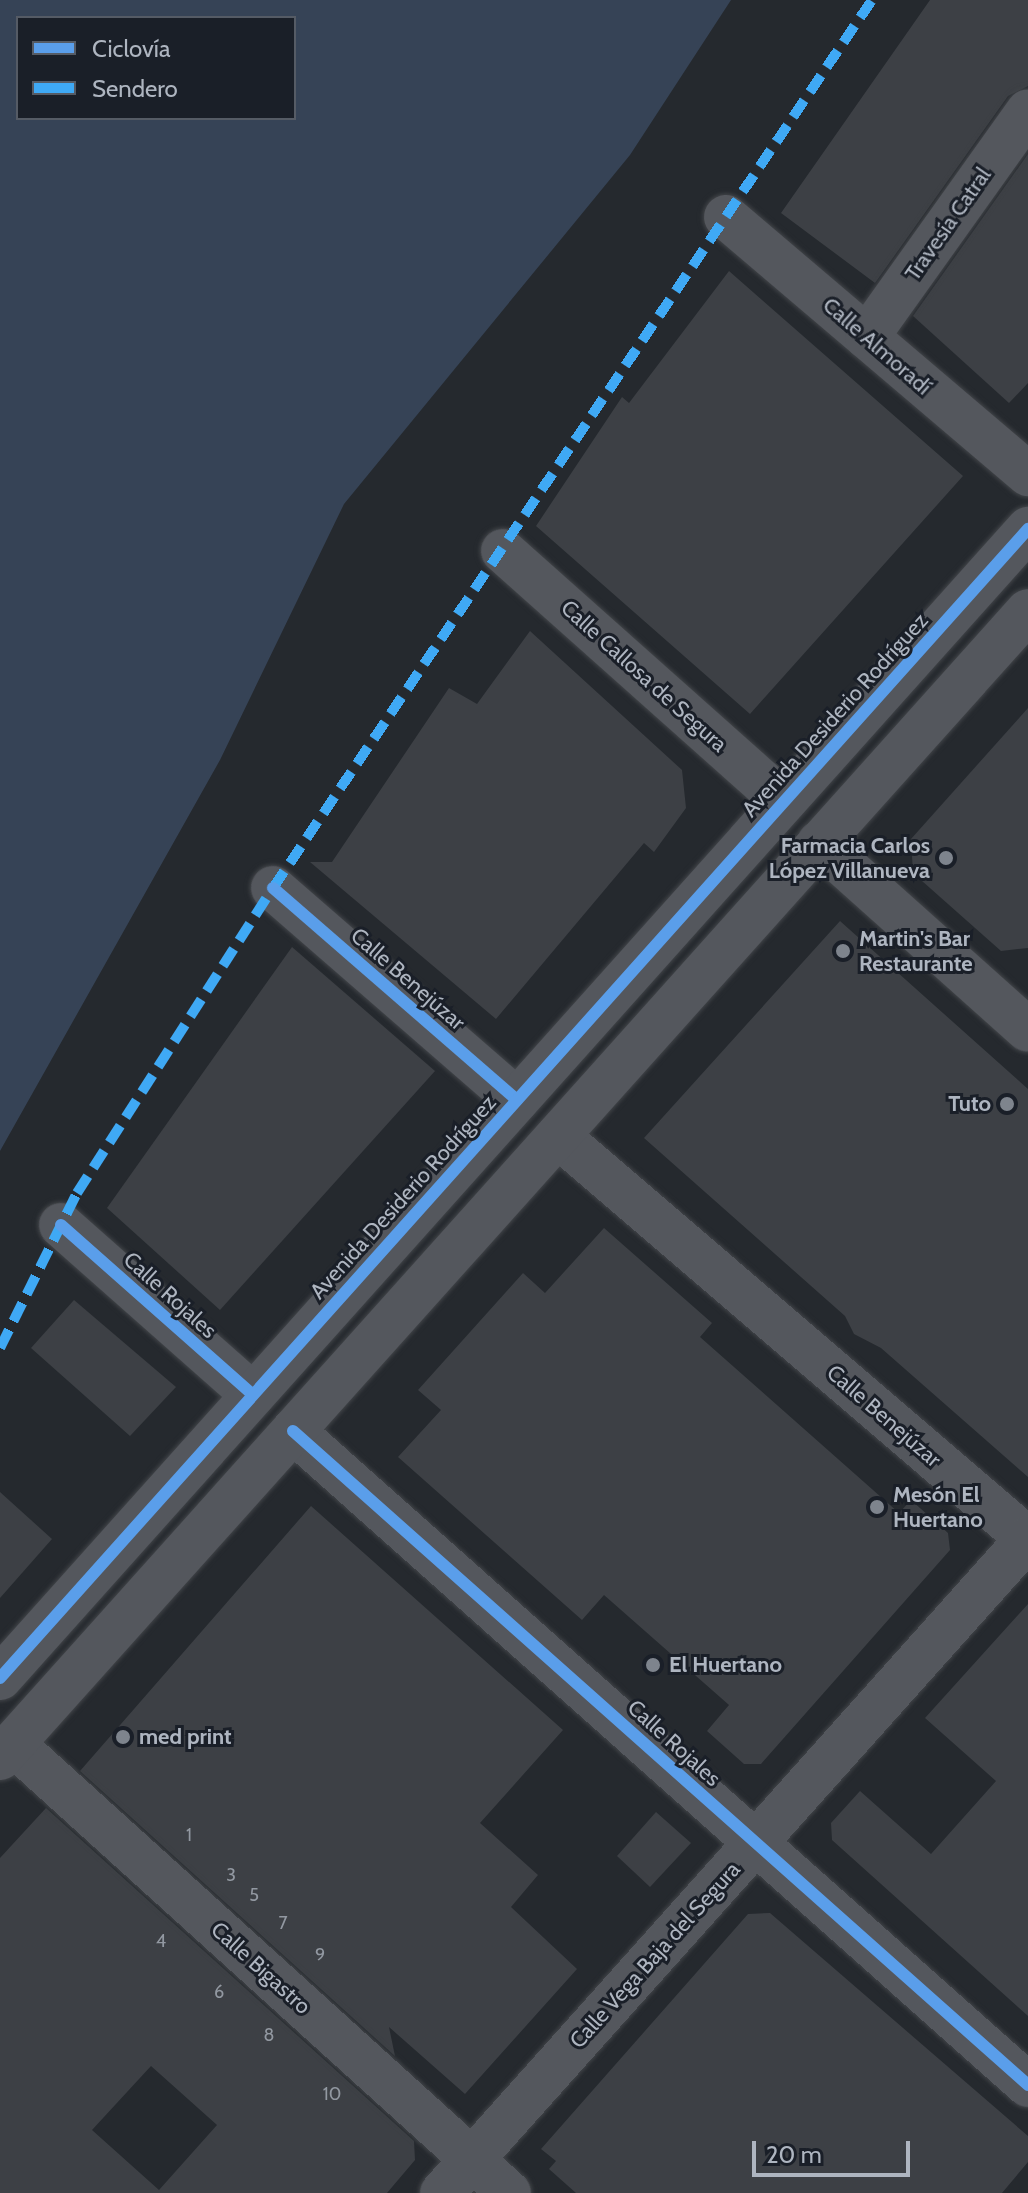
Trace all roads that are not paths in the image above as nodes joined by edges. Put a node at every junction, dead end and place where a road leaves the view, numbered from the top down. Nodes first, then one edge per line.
1 (1028, 111) edge
2 (726, 217) dead end
3 (867, 337) junction
4 (1020, 453) edge
5 (1028, 529) edge
6 (503, 551) dead end
7 (1028, 611) edge
8 (784, 801) junction
9 (819, 843) junction
10 (273, 888) dead end
11 (1028, 1030) edge
12 (517, 1100) junction
13 (558, 1136) junction
14 (61, 1225) dead end
15 (253, 1395) junction
16 (293, 1431) junction
17 (1028, 1539) edge
18 (0, 1678) edge
19 (6, 1751) edge
20 (756, 1843) junction
21 (1028, 2085) edge
22 (472, 2159) junction
23 (442, 2193) edge
24 (509, 2193) edge

1 - 3 street, Travesía Catral
2 - 3 street, Calle Almoradí
3 - 4 street, Calle Almoradí
5 - 8 street, Avenida Desiderio Rodríguez
6 - 8 street, Calle Callosa de Segura
7 - 9 street
8 - 12 street, Avenida Desiderio Rodríguez
9 - 11 street
9 - 13 street
10 - 12 street, Calle Benejúzar
12 - 15 street, Avenida Desiderio Rodríguez
13 - 16 street
13 - 17 street, Calle Benejúzar
14 - 15 street, Calle Rojales
15 - 18 street, Avenida Desiderio Rodríguez
16 - 19 street
16 - 20 street, Calle Rojales
17 - 20 street, Calle Vega Baja del Segura
19 - 22 street, Calle Bigastro
20 - 21 street, Calle Rojales
20 - 22 street, Calle Vega Baja del Segura
22 - 23 street, Calle Vega Baja del Segura
22 - 24 street, Calle Bigastro

